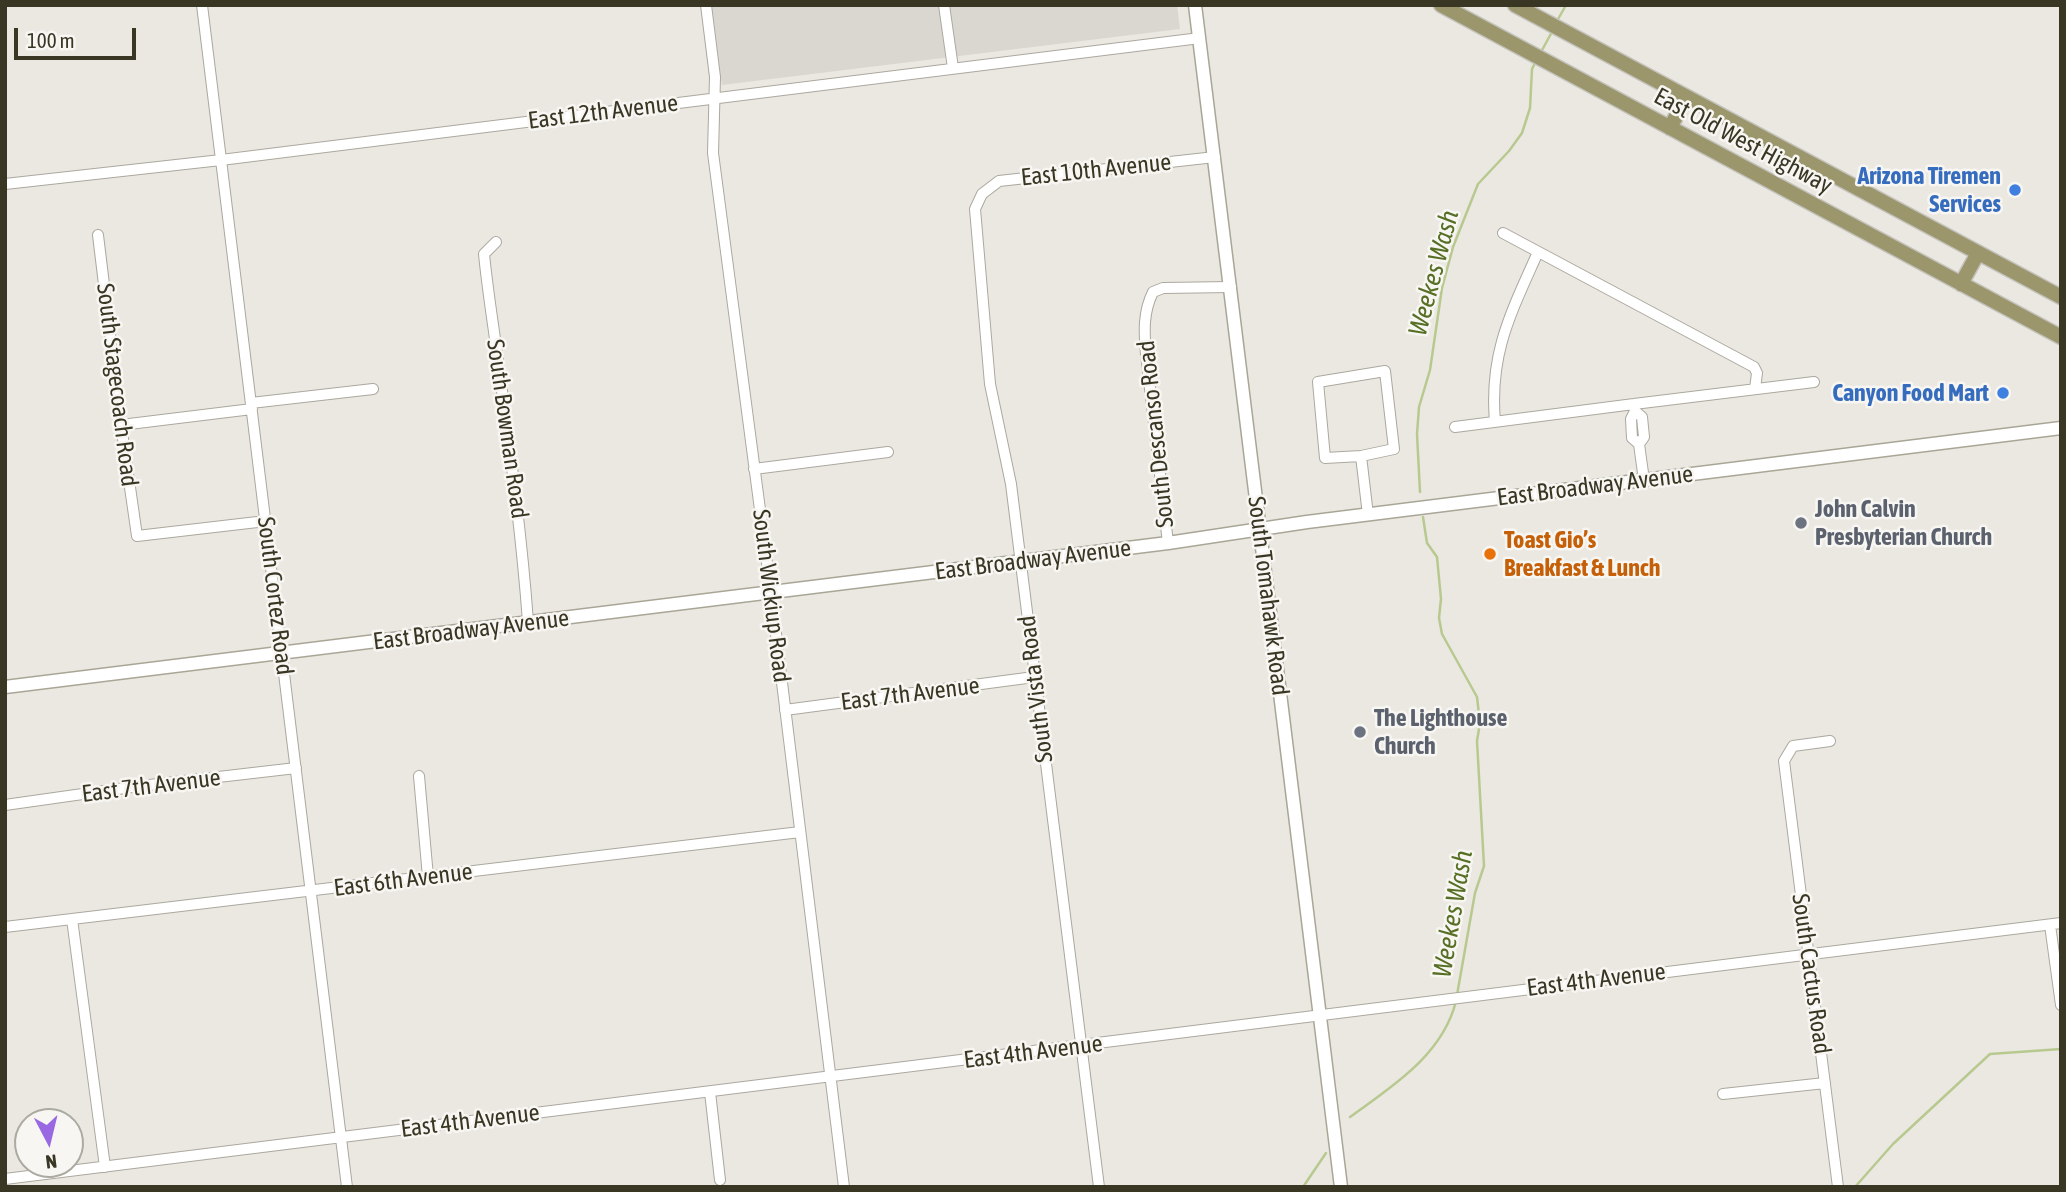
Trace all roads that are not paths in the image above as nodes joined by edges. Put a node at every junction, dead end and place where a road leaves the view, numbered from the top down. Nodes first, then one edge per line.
1 (202, 5) edge
2 (706, 5) edge
3 (944, 5) edge
4 (1195, 5) edge
5 (1440, 5) edge
6 (1515, 5) edge
7 (1200, 38) junction
8 (953, 68) junction
9 (1686, 97) junction
10 (715, 98) junction
11 (1670, 128) junction
12 (1215, 158) junction
13 (221, 160) junction
14 (5, 184) edge
15 (982, 194) joint
16 (1503, 233) dead end
17 (98, 235) dead end
18 (496, 242) dead end
19 (1538, 252) junction
20 (1978, 253) junction
21 (1961, 284) junction
22 (1231, 287) junction
23 (2061, 297) edge
24 (2061, 337) edge
25 (1814, 382) dead end
26 (373, 389) dead end
27 (1755, 389) junction
28 (252, 406) junction
29 (1634, 407) junction
30 (1495, 422) junction
31 (121, 425) junction
32 (1455, 427) dead end
33 (2061, 428) edge
34 (888, 452) dead end
35 (1361, 456) junction
36 (754, 469) junction
37 (1644, 480) junction
38 (1368, 515) junction
39 (266, 521) junction
40 (1259, 529) junction
41 (1168, 543) junction
42 (1021, 561) junction
43 (771, 593) junction
44 (528, 622) junction
45 (282, 654) junction
46 (1034, 677) junction
47 (5, 687) edge
48 (786, 710) junction
49 (1830, 741) dead end
50 (296, 768) junction
51 (419, 776) dead end
52 (5, 804) edge
53 (800, 832) junction
54 (428, 877) junction
55 (311, 891) junction
56 (72, 919) junction
57 (2055, 924) edge
58 (5, 927) edge
59 (1809, 953) junction
60 (2061, 1005) edge
61 (1321, 1016) junction
62 (1080, 1046) junction
63 (830, 1077) junction
64 (1825, 1083) junction
65 (710, 1092) junction
66 (1723, 1094) dead end
67 (341, 1138) junction
68 (105, 1167) junction
69 (5, 1179) edge
70 (720, 1180) dead end
71 (347, 1187) edge
72 (844, 1187) edge
73 (1099, 1187) edge
74 (1341, 1187) edge
75 (1838, 1187) edge

1 - 13 street, South Cortez Road
2 - 10 street, South Wickiup Road
3 - 8 street
4 - 7 main road, South Tomahawk Road
5 - 11 main road, East Old West Highway
6 - 9 main road, East Old West Highway
7 - 8 street, East 12th Avenue
7 - 12 main road, South Tomahawk Road
8 - 10 street, East 12th Avenue
9 - 11 main road
9 - 20 main road, East Old West Highway
10 - 13 street, East 12th Avenue
10 - 36 street, South Wickiup Road
11 - 21 main road, East Old West Highway
12 - 15 street, East 10th Avenue
12 - 22 main road, South Tomahawk Road
13 - 14 street, East 12th Avenue
13 - 28 street, South Cortez Road
15 - 42 street, South Vista Road
16 - 19 street
17 - 31 street, South Stagecoach Road
18 - 44 street, South Bowman Road
19 - 27 street
19 - 30 street
20 - 21 main road
20 - 23 main road, East Old West Highway
21 - 24 main road, East Old West Highway
22 - 40 main road, South Tomahawk Road
22 - 41 street, South Descanso Road
25 - 27 street
26 - 28 street
27 - 29 street
28 - 31 street
28 - 39 street, South Cortez Road
29 - 30 street
29 - 37 street
30 - 32 street
31 - 39 street, South Stagecoach Road
33 - 37 main road, East Broadway Avenue
34 - 36 street
35 - 35 street
35 - 38 street
36 - 43 street, South Wickiup Road
37 - 38 main road, East Broadway Avenue
38 - 40 main road, East Broadway Avenue
39 - 45 street, South Cortez Road
40 - 41 main road, East Broadway Avenue
40 - 61 main road, South Tomahawk Road
41 - 42 main road, East Broadway Avenue
42 - 43 main road, East Broadway Avenue
42 - 46 street, South Vista Road
43 - 44 main road, East Broadway Avenue
43 - 48 street, South Wickiup Road
44 - 45 main road, East Broadway Avenue
45 - 47 main road, East Broadway Avenue
45 - 50 street, South Cortez Road
46 - 48 street, East 7th Avenue
46 - 62 street, South Vista Road
48 - 53 street, South Wickiup Road
49 - 59 street, South Cactus Road
50 - 52 street, East 7th Avenue
50 - 55 street, South Cortez Road
51 - 54 street
53 - 54 street, East 6th Avenue
53 - 63 street, South Wickiup Road
54 - 55 street, East 6th Avenue
55 - 56 street, East 6th Avenue
55 - 67 street, South Cortez Road
56 - 58 street, East 6th Avenue
56 - 68 street
57 - 59 street, East 4th Avenue
57 - 60 street
59 - 61 street, East 4th Avenue
59 - 64 street, South Cactus Road
61 - 62 street, East 4th Avenue
61 - 74 main road, South Tomahawk Road
62 - 63 street, East 4th Avenue
62 - 73 street, South Vista Road
63 - 65 street, East 4th Avenue
63 - 72 street, South Wickiup Road
64 - 66 street
64 - 75 street, South Cactus Road
65 - 67 street, East 4th Avenue
65 - 70 street
67 - 68 street, East 4th Avenue
67 - 71 street, South Cortez Road
68 - 69 street, East 4th Avenue

